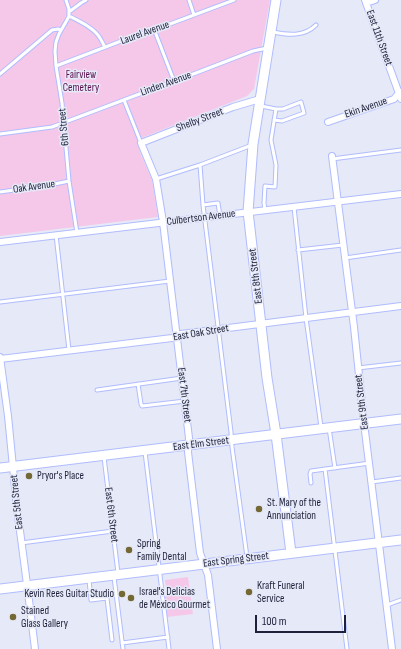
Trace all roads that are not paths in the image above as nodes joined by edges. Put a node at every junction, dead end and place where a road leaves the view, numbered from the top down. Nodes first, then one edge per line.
1 (66, 0) edge
2 (86, 0) edge
3 (189, 0) edge
4 (234, 0) edge
5 (276, 0) edge
6 (375, 0) edge
7 (365, 2) edge
8 (69, 12) junction
9 (194, 15) junction
10 (69, 16) junction
11 (316, 25) dead end
12 (154, 29) junction
13 (61, 30) junction
14 (271, 32) junction
15 (104, 47) junction
16 (268, 48) junction
17 (56, 66) junction
18 (0, 74) edge
19 (174, 81) junction
20 (400, 94) edge
21 (124, 100) junction
22 (260, 102) junction
23 (276, 109) junction
24 (274, 120) junction
25 (328, 122) dead end
26 (64, 123) junction
27 (0, 134) edge
28 (141, 143) junction
29 (253, 144) junction
30 (401, 150) edge
31 (332, 157) joint
32 (200, 165) junction
33 (156, 179) junction
34 (69, 181) junction
35 (0, 192) edge
36 (401, 194) edge
37 (338, 201) junction
38 (203, 205) junction
39 (294, 207) junction
40 (265, 210) junction
41 (248, 212) junction
42 (220, 216) junction
43 (204, 217) junction
44 (163, 222) junction
45 (77, 233) junction
46 (56, 235) junction
47 (0, 242) edge
48 (343, 245) junction
49 (298, 250) junction
50 (401, 250) edge
51 (345, 258) junction
52 (170, 281) junction
53 (62, 295) junction
54 (0, 302) edge
55 (401, 306) edge
56 (352, 312) junction
57 (306, 318) junction
58 (261, 324) junction
59 (218, 329) junction
60 (177, 337) junction
61 (69, 350) junction
62 (0, 358) edge
63 (401, 362) edge
64 (358, 368) junction
65 (182, 378) junction
66 (138, 384) junction
67 (97, 390) dead end
68 (184, 400) junction
69 (401, 419) edge
70 (364, 423) junction
71 (325, 428) junction
72 (276, 434) junction
73 (232, 440) junction
74 (188, 449) junction
75 (145, 450) junction
76 (103, 456) junction
77 (370, 463) junction
78 (13, 466) junction
79 (0, 468) edge
80 (335, 468) junction
81 (325, 469) junction
82 (401, 478) edge
83 (372, 482) junction
84 (311, 483) dead end
85 (113, 531) junction
86 (401, 540) edge
87 (379, 542) junction
88 (21, 543) junction
89 (335, 548) junction
90 (291, 553) junction
91 (247, 559) junction
92 (204, 564) junction
93 (159, 570) junction
94 (116, 575) junction
95 (88, 578) junction
96 (27, 586) junction
97 (0, 589) edge
98 (401, 600) edge
99 (387, 606) junction
100 (168, 637) junction
101 (112, 640) dead end
102 (122, 643) junction
103 (35, 649) edge
104 (123, 649) edge
105 (169, 649) edge
106 (217, 649) edge
107 (348, 649) edge
108 (392, 649) edge

1 - 8 lane, 6th Street
2 - 8 lane
3 - 9 lane
4 - 9 lane, Laurel Avenue
5 - 14 main road, East 8th Street
6 - 7 street
7 - 20 street, East 11th Street
8 - 10 lane, 6th Street
9 - 12 lane, Laurel Avenue
10 - 13 lane, 6th Street
10 - 15 lane
11 - 14 lane
12 - 15 lane, Laurel Avenue
12 - 19 lane
13 - 17 lane, 6th Street
13 - 18 lane
14 - 16 main road, East 8th Street
15 - 17 lane, Laurel Avenue
16 - 19 lane, Linden Avenue
16 - 22 main road, East 8th Street
17 - 26 lane, 6th Street
19 - 21 lane, Linden Avenue
20 - 25 street, Ekin Avenue
21 - 26 lane, Linden Avenue
21 - 28 lane
22 - 23 lane
22 - 28 street, Shelby Street
22 - 29 main road, East 8th Street
23 - 24 lane
23 - 24 lane
24 - 40 lane
26 - 27 lane, Linden Avenue
26 - 34 lane, 6th Street
28 - 33 street, East 7th Street
29 - 32 lane
29 - 41 main road, East 8th Street
30 - 31 lane
31 - 37 street, East 9th Street
32 - 33 lane
32 - 38 lane
33 - 44 street, East 7th Street
34 - 35 lane, Oak Avenue
34 - 45 lane, 6th Street
36 - 37 street, Culbertson Avenue
37 - 39 street, Culbertson Avenue
37 - 48 street, East 9th Street
38 - 42 lane
38 - 43 lane
39 - 40 street, Culbertson Avenue
39 - 49 lane
40 - 41 street, Culbertson Avenue
41 - 42 street, Culbertson Avenue
41 - 58 main road, East 8th Street
42 - 43 street, Culbertson Avenue
43 - 44 street, Culbertson Avenue
43 - 59 lane
44 - 45 street, Culbertson Avenue
44 - 52 street, East 7th Street
45 - 46 street, Culbertson Avenue
46 - 47 street, Culbertson Avenue
46 - 53 lane
48 - 49 lane
48 - 51 street, East 9th Street
49 - 57 lane
50 - 51 lane
51 - 56 street, East 9th Street
52 - 53 lane
52 - 60 street, East 7th Street
53 - 54 lane
53 - 61 lane
55 - 56 street, East Oak Street
56 - 57 street, East Oak Street
56 - 64 street, East 9th Street
57 - 58 street, East Oak Street
57 - 71 lane
58 - 59 street, East Oak Street
58 - 72 main road, East 8th Street
59 - 60 street, East Oak Street
59 - 73 lane
60 - 61 street, East Oak Street
60 - 65 street, East 7th Street
61 - 62 street, East Oak Street
62 - 78 street, East 5th Street
63 - 64 lane
64 - 70 street, East 9th Street
65 - 66 lane
65 - 68 street, East 7th Street
66 - 67 lane
66 - 68 lane
68 - 74 street, East 7th Street
69 - 70 main road, East Elm Street
70 - 71 main road, East Elm Street
70 - 77 street, East 9th Street
71 - 72 main road, East Elm Street
71 - 80 lane
72 - 73 main road, East Elm Street
72 - 90 main road, East 8th Street
73 - 74 main road, East Elm Street
73 - 91 lane
74 - 75 main road, East Elm Street
74 - 92 street, East 7th Street
75 - 76 main road, East Elm Street
75 - 93 lane
76 - 78 main road, East Elm Street
76 - 85 lane, East 6th Street
77 - 80 lane
77 - 83 street, East 9th Street
78 - 79 main road, East Elm Street
78 - 88 street, East 5th Street
80 - 81 lane
81 - 84 lane
81 - 89 lane
82 - 83 lane
83 - 87 street, East 9th Street
85 - 88 lane
85 - 94 lane, East 6th Street
86 - 87 main road, East Spring Street
87 - 89 main road, East Spring Street
87 - 99 street, East 9th Street
88 - 96 street, East 5th Street
89 - 90 main road, East Spring Street
89 - 107 lane
90 - 91 main road, East Spring Street
91 - 92 main road, East Spring Street
92 - 93 main road, East Spring Street
92 - 106 street, East 7th Street
93 - 94 main road, East Spring Street
93 - 100 lane
94 - 95 main road, East Spring Street
94 - 102 lane, East 6th Street
95 - 96 main road, East Spring Street
95 - 101 lane
96 - 97 main road, East Spring Street
96 - 103 street, East 5th Street
98 - 99 lane
99 - 108 street, East 9th Street
100 - 102 lane
100 - 105 lane
102 - 104 lane, East 6th Street

